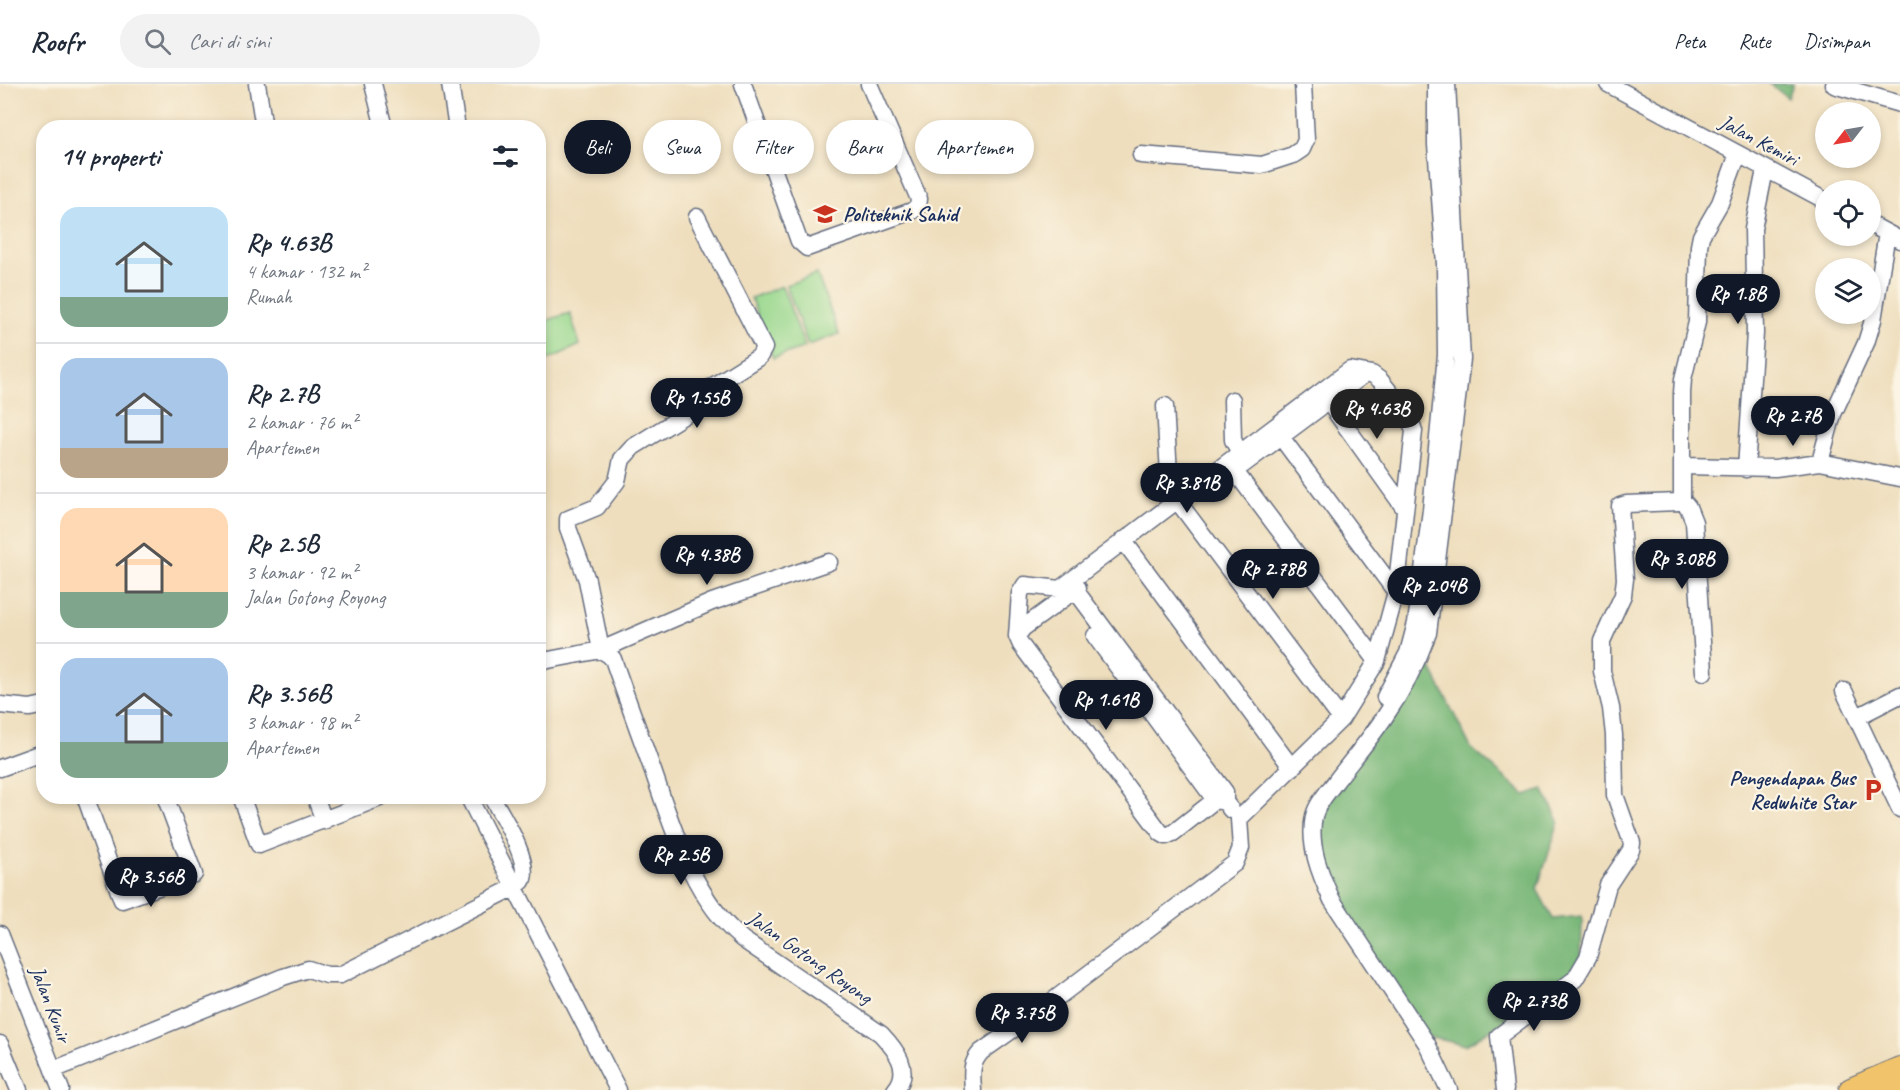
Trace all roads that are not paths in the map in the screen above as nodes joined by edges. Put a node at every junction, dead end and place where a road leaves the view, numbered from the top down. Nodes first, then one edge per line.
1 (257, 84) edge
2 (373, 84) edge
3 (450, 84) edge
4 (743, 84) edge
5 (869, 84) edge
6 (1303, 84) edge
7 (1436, 84) edge
8 (1447, 84) edge
9 (1608, 84) edge
10 (1834, 85) edge
11 (1900, 104) edge
12 (263, 120) edge
13 (382, 120) edge
14 (457, 120) edge
15 (1738, 154) junction
16 (1141, 155) dead end
17 (1765, 170) junction
18 (1815, 195) edge
19 (697, 217) dead end
20 (1894, 236) edge
21 (1324, 397) junction
22 (1232, 400) dead end
23 (1165, 406) dead end
24 (1277, 432) junction
25 (1234, 462) junction
26 (1820, 462) junction
27 (1683, 466) junction
28 (1746, 469) junction
29 (1900, 477) edge
30 (1682, 500) junction
31 (1180, 506) junction
32 (1405, 509) junction
33 (1126, 545) junction
34 (828, 562) dead end
35 (1068, 590) junction
36 (1396, 592) junction
37 (1017, 636) junction
38 (601, 650) junction
39 (546, 660) edge
40 (1377, 661) junction
41 (1704, 672) dead end
42 (1844, 691) dead end
43 (1900, 695) edge
44 (0, 705) edge
45 (36, 707) edge
46 (1857, 717) junction
47 (1341, 719) junction
48 (36, 745) edge
49 (36, 755) edge
50 (0, 756) edge
51 (0, 768) edge
52 (1292, 768) junction
53 (1220, 801) junction
54 (88, 804) edge
55 (168, 804) edge
56 (244, 804) edge
57 (318, 804) edge
58 (366, 804) edge
59 (472, 804) edge
60 (495, 804) edge
61 (1900, 809) edge
62 (1239, 819) junction
63 (324, 821) junction
64 (515, 887) junction
65 (0, 934) edge
66 (0, 1044) edge
67 (1900, 1069) edge
68 (53, 1070) junction
69 (1900, 1088) edge
70 (19, 1090) edge
71 (61, 1090) edge
72 (618, 1090) edge
73 (895, 1090) edge
74 (973, 1090) edge
75 (1437, 1090) edge
76 (1449, 1090) edge
77 (1505, 1090) edge
78 (1851, 1090) edge
79 (1895, 1090) edge

1 - 12 street
2 - 13 street
3 - 14 street
4 - 5 street
6 - 16 street
7 - 75 street
8 - 76 street
9 - 15 street, Jalan Kemiri
10 - 11 street
15 - 17 street, Jalan Kemiri
15 - 27 street
17 - 18 street, Jalan Kemiri
17 - 28 street
19 - 38 street
20 - 26 street
21 - 24 street
21 - 32 street
21 - 32 street
22 - 25 street
23 - 31 street
24 - 25 street
24 - 36 street
25 - 31 street
25 - 40 street
26 - 28 street
26 - 29 street
27 - 28 street
27 - 30 street
30 - 41 street
30 - 77 street
31 - 33 street
31 - 47 street
32 - 36 street
33 - 35 street
33 - 52 street
34 - 38 street
35 - 37 street
35 - 37 street
35 - 53 street
36 - 40 street
37 - 53 street
38 - 39 street
38 - 73 street, Jalan Gotong Royong
40 - 47 street
42 - 46 street
43 - 46 street
44 - 45 street
46 - 61 street
47 - 52 street
48 - 50 street
49 - 51 street
52 - 62 street
53 - 62 street
54 - 55 street
56 - 63 street
57 - 63 street
58 - 63 street
59 - 64 street
60 - 64 street
62 - 74 street
64 - 68 street
64 - 72 street
65 - 68 street, Jalan Kunir
66 - 70 street
67 - 78 highway
68 - 71 street, Jalan Kunir
69 - 79 highway

